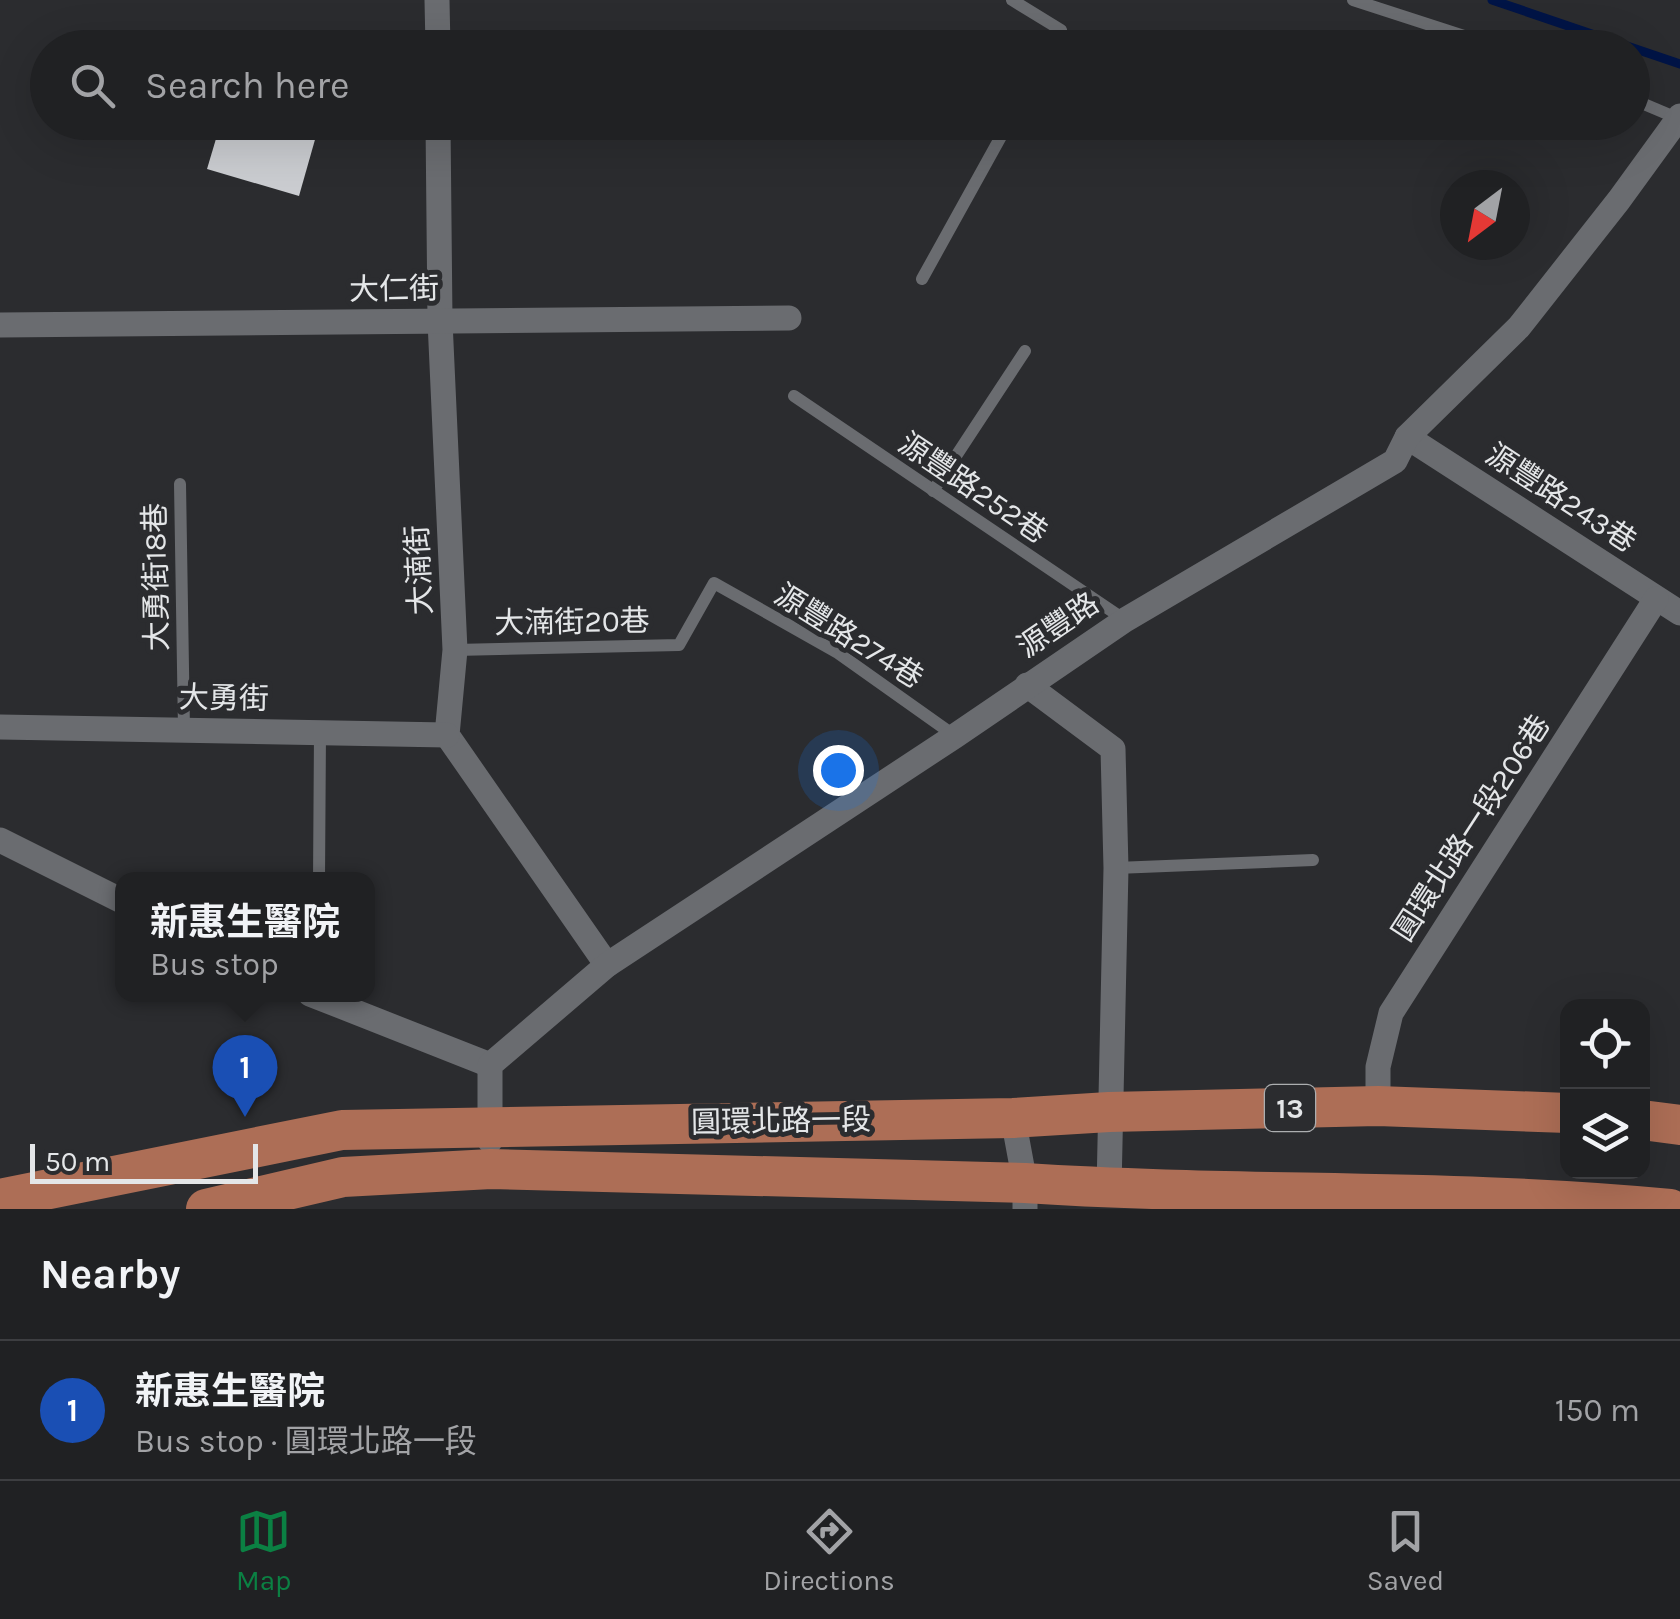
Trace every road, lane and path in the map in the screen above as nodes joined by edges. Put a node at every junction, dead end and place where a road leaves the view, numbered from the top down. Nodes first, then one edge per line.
1 (438, 0) edge
2 (1012, 0) edge
3 (1353, 0) edge
4 (438, 30) edge
5 (1061, 30) edge
6 (1446, 30) edge
7 (1650, 107) edge
8 (1679, 118) edge
9 (438, 140) edge
10 (999, 140) edge
11 (922, 280) dead end
12 (788, 318) dead end
13 (440, 320) junction
14 (0, 325) edge
15 (1025, 351) dead end
16 (794, 396) dead end
17 (1407, 437) junction
18 (180, 484) dead end
19 (933, 491) junction
20 (714, 583) joint
21 (1656, 599) junction
22 (1680, 613) edge
23 (1125, 620) junction
24 (455, 650) junction
25 (1027, 685) junction
26 (0, 727) edge
27 (184, 730) junction
28 (320, 732) junction
29 (447, 734) junction
30 (956, 736) junction
31 (0, 840) edge
32 (1313, 860) dead end
33 (1116, 868) junction
34 (319, 872) edge
35 (115, 898) edge
36 (607, 965) junction
37 (330, 1002) edge
38 (490, 1065) junction
39 (1378, 1106) junction
40 (1109, 1112) junction
41 (1560, 1113) edge
42 (1012, 1118) junction
43 (1650, 1121) edge
44 (489, 1125) junction
45 (1680, 1125) edge
46 (492, 1169) junction
47 (1109, 1189) junction
48 (1025, 1196) edge
49 (0, 1199) edge
50 (206, 1209) edge
51 (1670, 1209) edge

1 - 4 street
2 - 5 lane
3 - 6 lane
7 - 8 lane
8 - 17 street, 源豐路
9 - 13 street, 大湳街
10 - 11 lane
12 - 13 street, 大仁街
13 - 14 street, 大仁街
13 - 24 street, 大湳街
15 - 19 lane
16 - 19 lane, 源豐路252巷
17 - 21 street, 源豐路243巷
17 - 23 street, 源豐路
18 - 27 lane, 大勇街18巷
19 - 23 lane, 源豐路252巷
20 - 24 lane, 大湳街20巷
20 - 30 lane, 源豐路274巷
21 - 22 street, 源豐路243巷
21 - 39 street, 圓環北路一段206巷
23 - 25 street, 源豐路
24 - 29 street, 大湳街
25 - 30 street, 源豐路
25 - 33 street
26 - 27 street, 大勇街
27 - 28 street, 大勇街
28 - 29 street, 大勇街
28 - 34 lane
29 - 36 street
30 - 36 street, 源豐路
31 - 35 street
32 - 33 lane
33 - 40 street
36 - 38 street, 源豐路
37 - 38 street
38 - 44 street
39 - 40 main road, 圓環北路一段 / 13
39 - 41 main road, 圓環北路一段 / 13
40 - 42 main road, 圓環北路一段 / 13
40 - 47 street
42 - 44 main road, 圓環北路一段 / 13
42 - 48 street
43 - 45 main road
44 - 46 street
44 - 49 main road, 圓環北路一段 / 13
46 - 48 main road, 圓環北路一段
46 - 50 main road, 圓環北路一段
47 - 48 main road, 圓環北路一段
47 - 51 main road, 圓環北路一段

